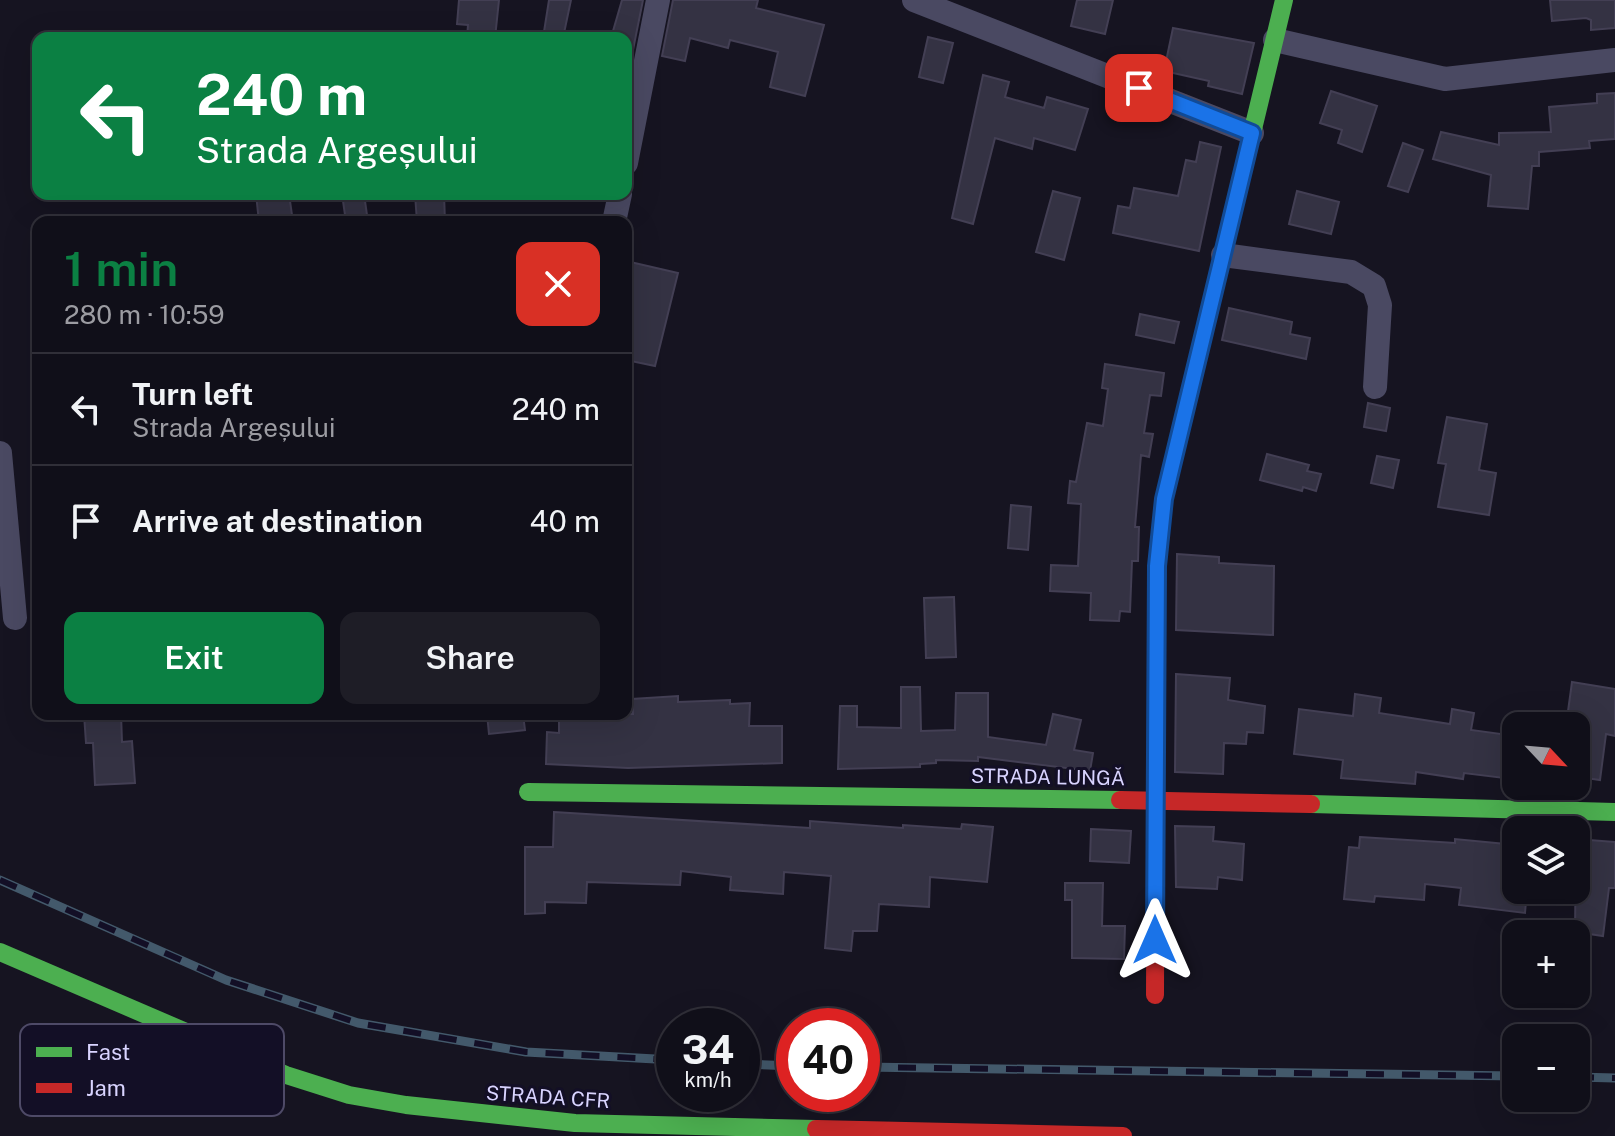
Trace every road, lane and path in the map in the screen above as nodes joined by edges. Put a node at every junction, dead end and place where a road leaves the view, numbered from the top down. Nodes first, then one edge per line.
1 (658, 0) edge
2 (914, 0) edge
3 (1284, 0) edge
4 (1275, 40) junction
5 (1615, 60) edge
6 (632, 132) edge
7 (1252, 133) junction
8 (1223, 255) junction
9 (1375, 387) dead end
10 (0, 453) edge
11 (15, 618) dead end
12 (528, 792) dead end
13 (1155, 800) junction
14 (1615, 812) edge
15 (0, 952) edge
16 (1155, 995) dead end
17 (166, 1024) edge
18 (284, 1074) edge
19 (1123, 1136) edge

1 - 6 street
2 - 7 street
3 - 4 street
4 - 5 street
4 - 7 street
7 - 8 street
8 - 9 street
8 - 13 street
10 - 11 street
12 - 13 street, STRADA LUNGĂ
13 - 14 street, STRADA LUNGĂ
13 - 16 street
15 - 17 street, STRADA CFR
18 - 19 street, STRADA CFR

